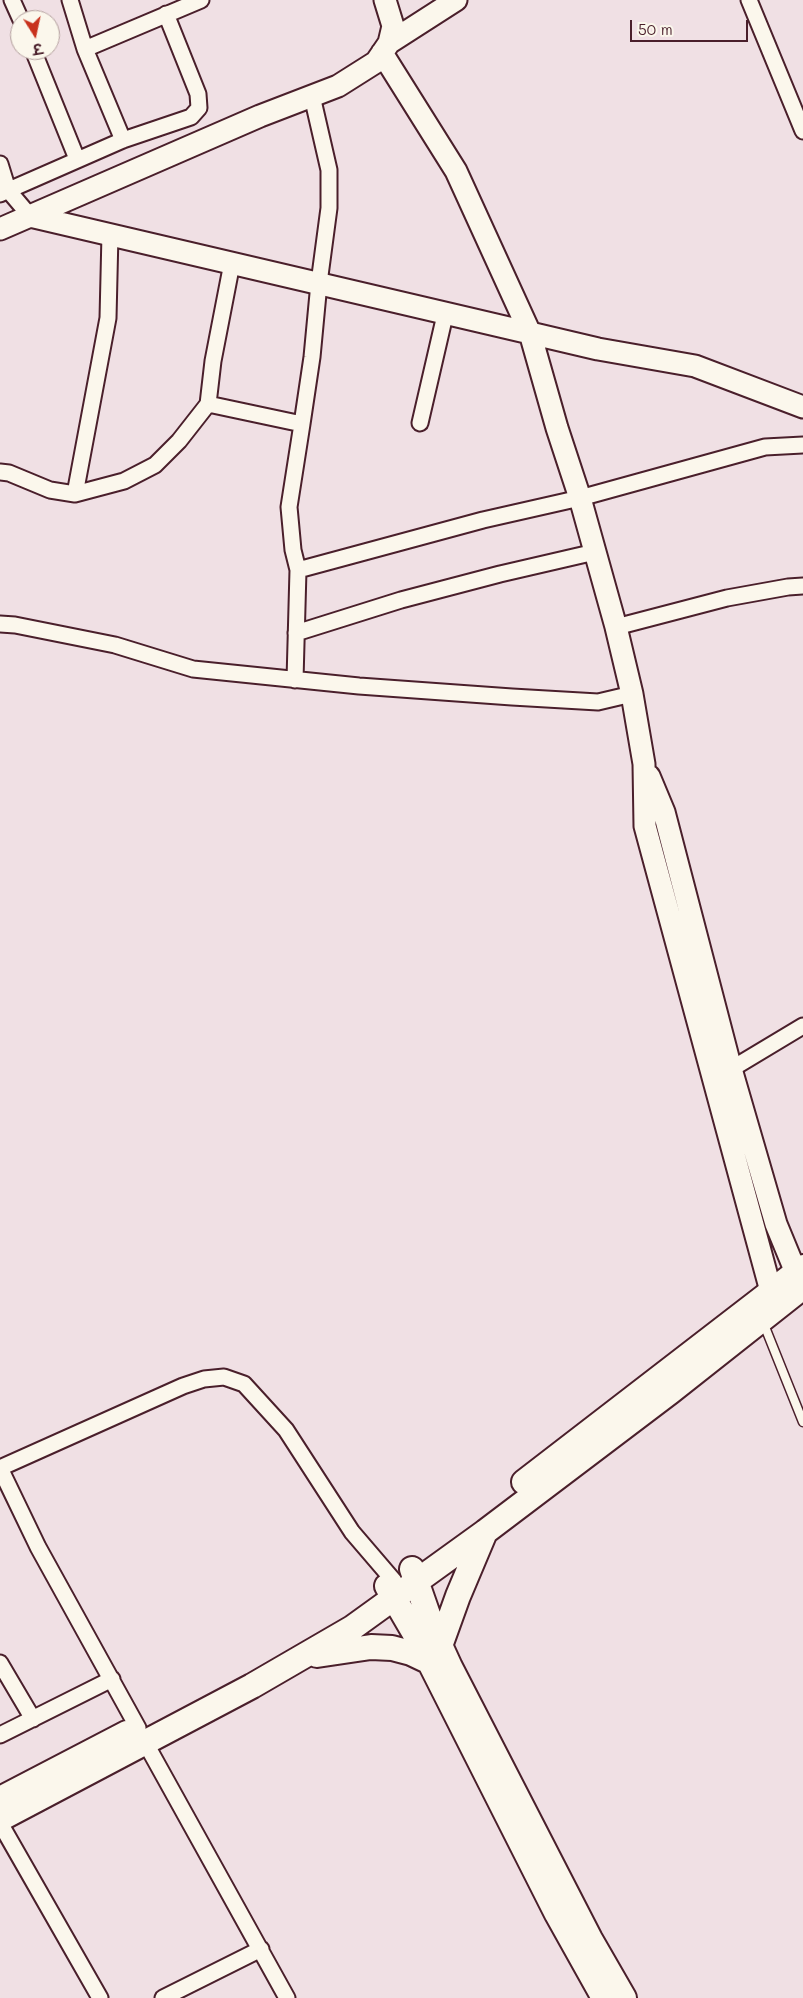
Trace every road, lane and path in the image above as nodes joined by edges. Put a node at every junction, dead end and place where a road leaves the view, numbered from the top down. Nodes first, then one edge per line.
1 (70, 0) edge
2 (202, 0) edge
3 (385, 0) edge
4 (456, 0) edge
5 (749, 0) edge
6 (166, 14) junction
7 (385, 48) junction
8 (84, 49) junction
9 (37, 60) edge
10 (312, 96) junction
11 (803, 131) edge
12 (123, 140) junction
13 (76, 159) junction
14 (0, 164) edge
15 (4, 192) edge
16 (30, 216) junction
17 (0, 229) edge
18 (110, 234) junction
19 (232, 263) junction
20 (319, 282) junction
21 (445, 315) junction
22 (530, 333) junction
23 (208, 404) junction
24 (803, 407) edge
25 (420, 423) dead end
26 (302, 424) junction
27 (803, 445) edge
28 (0, 472) edge
29 (75, 494) junction
30 (580, 498) junction
31 (595, 552) junction
32 (298, 570) junction
33 (803, 586) edge
34 (0, 624) edge
35 (616, 627) junction
36 (296, 633) junction
37 (295, 680) junction
38 (632, 694) junction
39 (803, 1026) edge
40 (722, 1075) junction
41 (801, 1279) edge
42 (770, 1307) junction
43 (803, 1422) edge
44 (1, 1474) edge
45 (485, 1532) junction
46 (401, 1583) junction
47 (435, 1654) junction
48 (301, 1658) junction
49 (0, 1663) edge
50 (112, 1679) junction
51 (33, 1719) junction
52 (0, 1735) edge
53 (141, 1735) junction
54 (0, 1798) edge
55 (0, 1821) edge
56 (261, 1949) junction
57 (100, 1998) edge
58 (163, 1998) edge
59 (287, 1998) edge
60 (604, 1998) edge
61 (624, 1998) edge

1 - 8 street
2 - 6 street
3 - 7 street
4 - 7 street
5 - 11 street
6 - 8 street
6 - 12 street
7 - 10 street
7 - 22 street
8 - 12 street
9 - 13 street
10 - 16 street
10 - 20 street
12 - 13 street
13 - 15 street
14 - 15 street
15 - 16 street
16 - 17 street
16 - 18 street
18 - 19 street
18 - 29 street
19 - 20 street
19 - 23 street
20 - 21 street
20 - 26 street
21 - 22 street
21 - 25 street
22 - 24 street
22 - 30 street
23 - 26 street
23 - 29 street
26 - 32 street
27 - 30 street
28 - 29 street
30 - 31 street
30 - 32 street
31 - 35 street
31 - 36 street
32 - 36 street
33 - 35 street
34 - 37 street
35 - 38 street
36 - 37 street
37 - 38 street
38 - 40 street
39 - 40 street
40 - 41 street
40 - 42 street
41 - 42 main road
42 - 43 lane
42 - 45 main road
42 - 46 main road
44 - 46 street
44 - 50 street
45 - 46 main road
45 - 47 main road
46 - 47 main road
46 - 48 main road
46 - 53 main road
47 - 48 main road
47 - 60 main road
47 - 61 main road
48 - 53 main road
49 - 51 street
50 - 51 street
50 - 53 street
51 - 52 street
53 - 54 main road
53 - 55 main road
53 - 56 street
55 - 57 street
56 - 58 street
56 - 59 street

